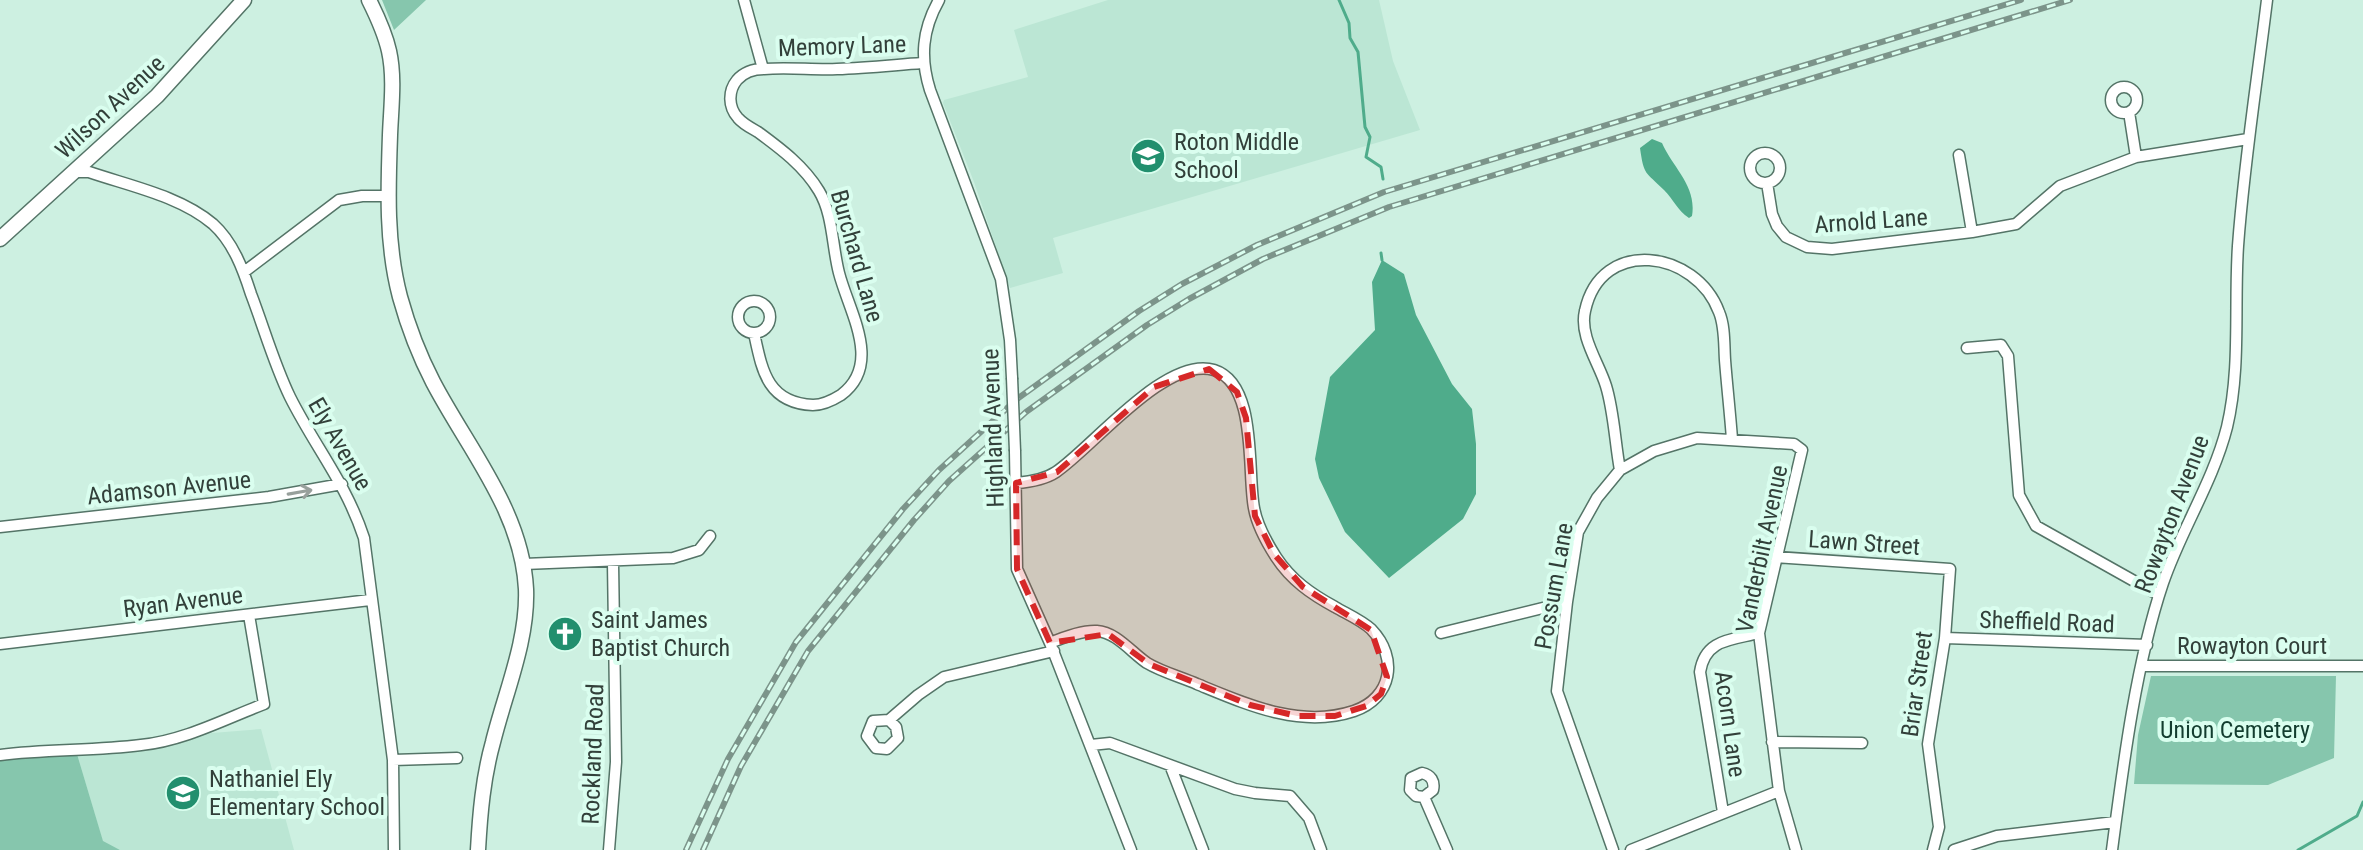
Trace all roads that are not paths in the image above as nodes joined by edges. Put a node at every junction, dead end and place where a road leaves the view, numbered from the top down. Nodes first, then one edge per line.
1 (244, 0) edge
2 (369, 0) edge
3 (744, 0) edge
4 (939, 0) edge
5 (2267, 0) edge
6 (922, 63) junction
7 (763, 69) junction
8 (2129, 112) dead end
9 (2248, 139) junction
10 (1959, 155) dead end
11 (2136, 157) junction
12 (74, 172) junction
13 (1767, 183) dead end
14 (388, 196) junction
15 (1972, 232) junction
16 (0, 239) edge
17 (244, 272) junction
18 (754, 333) dead end
19 (1967, 348) dead end
20 (1732, 439) junction
21 (1800, 447) joint
22 (1620, 470) junction
23 (1016, 483) junction
24 (342, 484) junction
25 (0, 527) edge
26 (710, 536) dead end
27 (1776, 557) junction
28 (613, 563) junction
29 (524, 564) junction
30 (1950, 569) joint
31 (2159, 595) junction
32 (370, 600) junction
33 (1567, 602) junction
34 (249, 615) junction
35 (1441, 633) dead end
36 (1759, 633) junction
37 (1945, 638) junction
38 (0, 644) edge
39 (2147, 645) junction
40 (1052, 647) junction
41 (2142, 666) junction
42 (2363, 666) edge
43 (889, 720) dead end
44 (1772, 742) junction
45 (1862, 743) dead end
46 (1091, 745) junction
47 (0, 755) edge
48 (457, 758) dead end
49 (393, 760) junction
50 (1170, 765) junction
51 (1779, 791) junction
52 (1424, 797) dead end
53 (1723, 812) junction
54 (2115, 822) junction
55 (394, 850) edge
56 (478, 850) edge
57 (609, 850) edge
58 (1131, 850) edge
59 (1203, 850) edge
60 (1321, 850) edge
61 (1447, 850) edge
62 (1613, 850) edge
63 (1631, 850) edge
64 (1796, 850) edge
65 (1933, 850) edge
66 (1954, 850) edge
67 (2112, 850) edge

1 - 12 main road, Wilson Avenue
2 - 14 main road
3 - 7 street
4 - 6 street, Highland Avenue
5 - 9 street, Rowayton Avenue
6 - 7 street, Memory Lane
6 - 23 street, Highland Avenue, bridge
7 - 18 street, Burchard Lane
8 - 11 street
9 - 11 street, Arnold Lane
9 - 31 street, Rowayton Avenue
10 - 15 street
11 - 15 street, Arnold Lane
12 - 16 main road, Wilson Avenue
12 - 17 street, Ely Avenue
13 - 15 street, Arnold Lane
14 - 17 street
14 - 29 main road
17 - 24 street, Ely Avenue
19 - 31 street
20 - 21 street, Possum Lane
20 - 22 street, Possum Lane
20 - 22 street
21 - 27 street, Vanderbilt Avenue
22 - 33 street, Possum Lane
23 - 40 street, Highland Avenue
23 - 40 street
25 -> 24 street, Adamson Avenue
24 - 32 street, Ely Avenue
26 - 28 street
27 - 30 street, Lawn Street
27 - 36 street, Vanderbilt Avenue
28 - 29 street
28 - 57 street, Rockland Road
29 - 56 main road
30 - 37 street, Briar Street
31 - 39 street, Rowayton Avenue
32 - 34 street, Ryan Avenue
32 - 49 street, Ely Avenue
33 - 35 street
33 - 62 street, Possum Lane
34 - 38 street, Ryan Avenue
34 - 47 street
36 - 44 street, Vanderbilt Avenue
36 - 53 street, Acorn Lane
37 - 39 street, Sheffield Road
37 - 65 street, Briar Street
39 - 41 street, Rowayton Avenue
40 - 43 street
40 - 46 street, Highland Avenue
41 - 42 street, Rowayton Court
41 - 54 street, Rowayton Avenue
44 - 45 street
44 - 51 street, Vanderbilt Avenue
46 - 50 street
46 - 58 street, Highland Avenue
48 - 49 street
49 - 55 street, Ely Avenue
50 - 59 street
50 - 60 street
51 - 53 street
51 - 64 street, Vanderbilt Avenue
52 - 61 street
53 - 63 street
54 - 66 street
54 - 67 street, Rowayton Avenue

